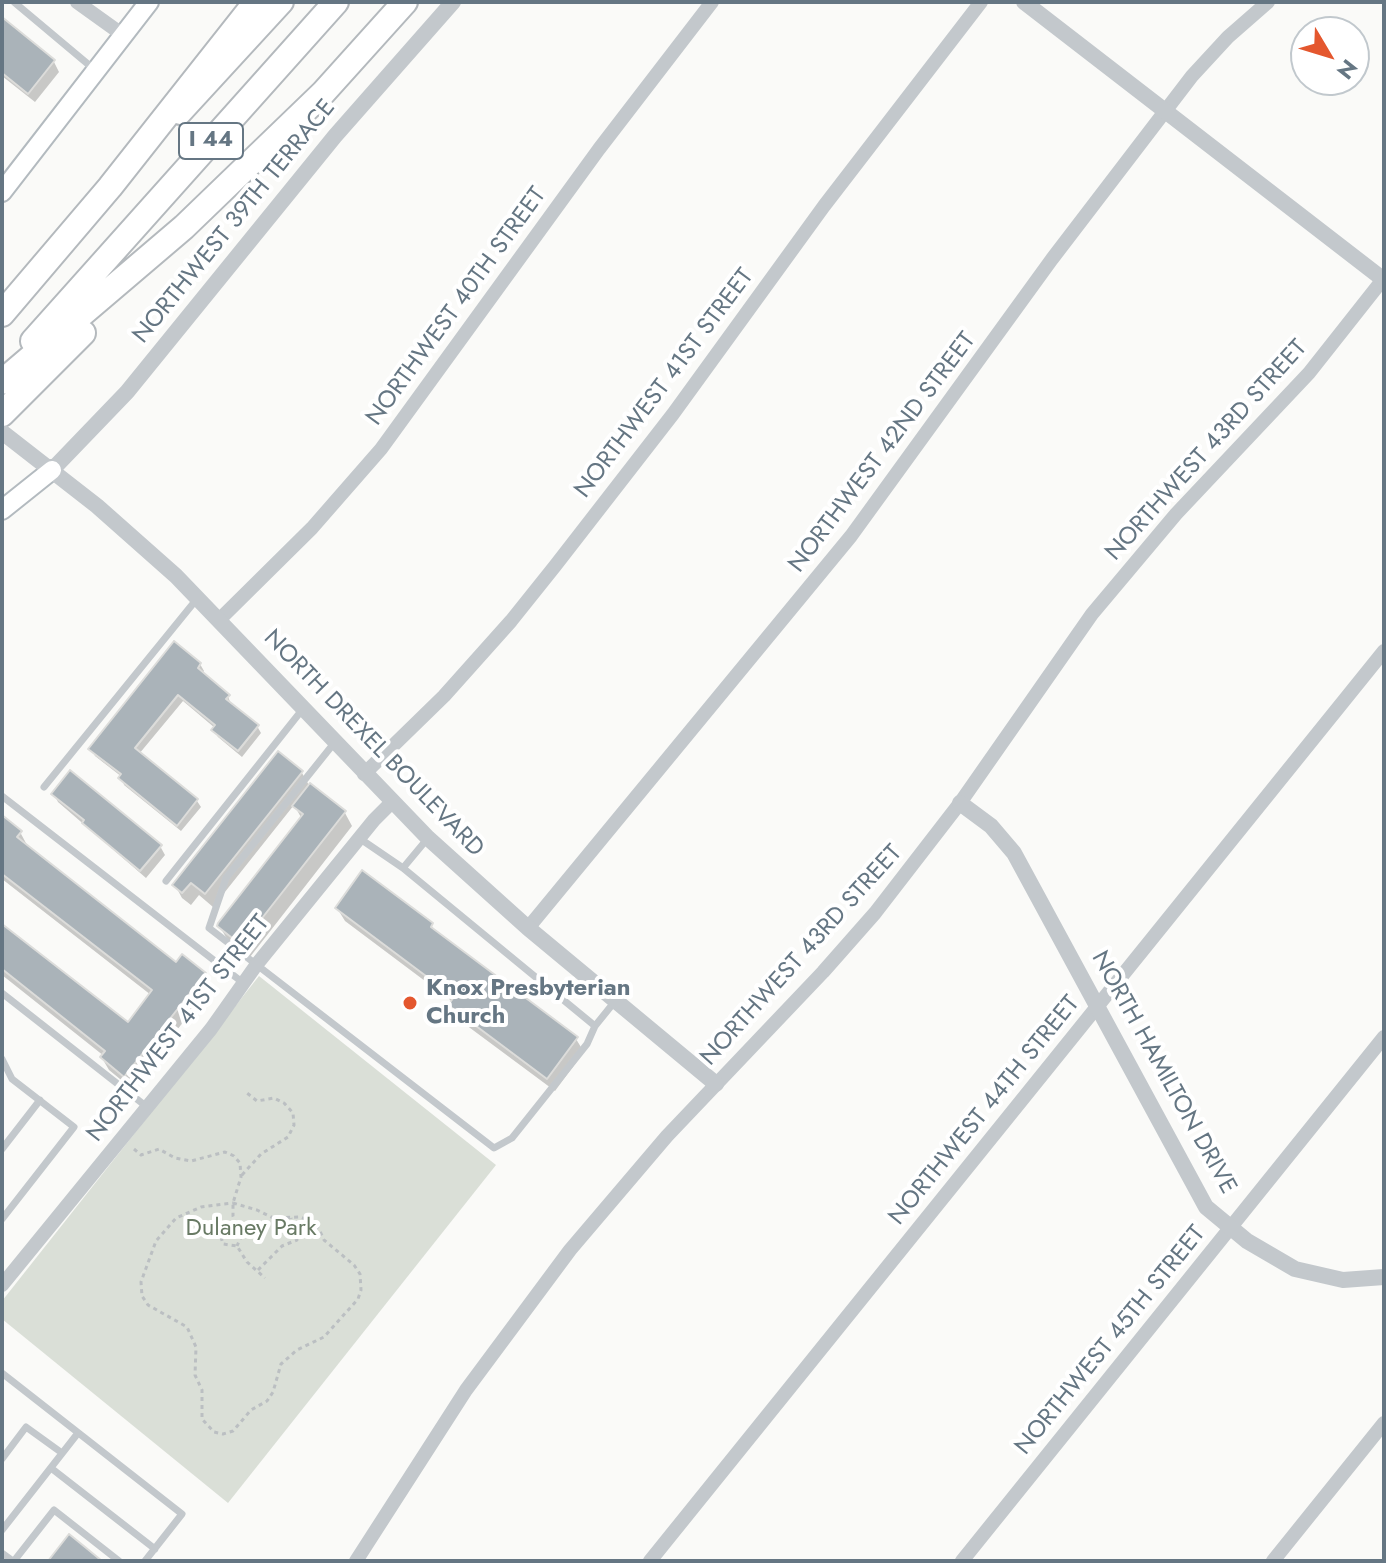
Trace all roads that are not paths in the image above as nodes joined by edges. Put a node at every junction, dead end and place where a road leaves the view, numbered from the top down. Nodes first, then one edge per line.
1 (14, 2) edge
2 (77, 2) edge
3 (149, 2) edge
4 (256, 2) edge
5 (282, 2) edge
6 (336, 2) edge
7 (405, 2) edge
8 (453, 2) edge
9 (712, 2) edge
10 (981, 2) edge
11 (1024, 2) edge
12 (1268, 2) edge
13 (123, 35) junction
14 (96, 70) junction
15 (1166, 111) junction
16 (110, 187) junction
17 (2, 192) edge
18 (184, 227) junction
19 (1384, 279) edge
20 (2, 314) edge
21 (2, 379) edge
22 (2, 414) edge
23 (2, 432) edge
24 (52, 470) junction
25 (2, 510) edge
26 (198, 598) junction
27 (219, 620) junction
28 (1384, 651) edge
29 (304, 709) junction
30 (335, 742) junction
31 (364, 774) junction
32 (44, 787) dead end
33 (2, 796) edge
34 (392, 802) junction
35 (960, 803) junction
36 (359, 838) junction
37 (428, 838) junction
38 (403, 868) junction
39 (166, 881) dead end
40 (528, 928) junction
41 (257, 964) junction
42 (242, 982) junction
43 (2, 993) edge
44 (616, 1000) junction
45 (1098, 1007) junction
46 (595, 1026) junction
47 (1384, 1037) edge
48 (2, 1059) edge
49 (716, 1084) junction
50 (40, 1100) junction
51 (147, 1107) junction
52 (2, 1149) edge
53 (2, 1219) edge
54 (1231, 1229) junction
55 (1384, 1277) edge
56 (2, 1285) edge
57 (2, 1373) edge
58 (1384, 1423) edge
59 (78, 1433) junction
60 (62, 1453) junction
61 (2, 1459) edge
62 (51, 1468) junction
63 (2, 1530) edge
64 (90, 1539) junction
65 (85, 1547) dead end
66 (155, 1549) junction
67 (2, 1553) edge
68 (114, 1559) edge
69 (13, 1561) edge
70 (145, 1561) edge
71 (356, 1561) edge
72 (650, 1561) edge
73 (962, 1561) edge
74 (1273, 1561) edge

1 - 14 lane
2 - 13 street
3 - 13 main road
4 - 16 highway, I 44
5 - 16 highway
6 - 21 highway, I 44
7 - 18 highway
8 - 24 street, NORTHWEST 39TH TERRACE
9 - 27 street, NORTHWEST 40TH STREET
10 - 31 street, NORTHWEST 41ST STREET
11 - 15 street
12 - 15 street, NORTHWEST 42ND STREET
13 - 14 main road
14 - 17 main road
15 - 19 street
15 - 40 street, NORTHWEST 42ND STREET
16 - 20 highway
18 - 21 highway
18 - 22 highway
19 - 35 street, NORTHWEST 43RD STREET
23 - 24 street, NORTH DREXEL BOULEVARD
24 - 25 main road
24 - 26 street, NORTH DREXEL BOULEVARD
26 - 27 street, NORTH DREXEL BOULEVARD
26 - 32 lane
27 - 29 street, NORTH DREXEL BOULEVARD
28 - 45 street, NORTHWEST 44TH STREET
29 - 30 street, NORTH DREXEL BOULEVARD
29 - 39 lane
30 - 31 street, NORTH DREXEL BOULEVARD
30 - 41 lane
31 - 34 street, NORTH DREXEL BOULEVARD
33 - 42 lane
34 - 36 street, NORTHWEST 41ST STREET
34 - 37 street, NORTH DREXEL BOULEVARD
35 - 45 street, NORTH HAMILTON DRIVE
35 - 49 street, NORTHWEST 43RD STREET
36 - 38 lane
36 - 41 street, NORTHWEST 41ST STREET
37 - 38 lane
37 - 40 street, NORTH DREXEL BOULEVARD
38 - 46 lane
40 - 44 street, NORTH DREXEL BOULEVARD
41 - 42 street, NORTHWEST 41ST STREET
41 - 46 lane
42 - 51 street, NORTHWEST 41ST STREET
43 - 51 lane
44 - 46 lane
44 - 49 street, NORTH DREXEL BOULEVARD
45 - 54 street, NORTH HAMILTON DRIVE
45 - 72 street, NORTHWEST 44TH STREET
47 - 54 street, NORTHWEST 45TH STREET
48 - 50 lane
49 - 71 street, NORTHWEST 43RD STREET
50 - 52 lane
50 - 53 lane
51 - 56 street, NORTHWEST 41ST STREET
54 - 55 street, NORTH HAMILTON DRIVE
54 - 73 street, NORTHWEST 45TH STREET
57 - 59 lane
58 - 74 street
59 - 60 lane
59 - 66 lane
60 - 61 lane
60 - 62 lane
62 - 63 lane
62 - 66 lane
64 - 65 lane
64 - 68 lane
64 - 69 lane
66 - 70 lane
67 - 69 lane

